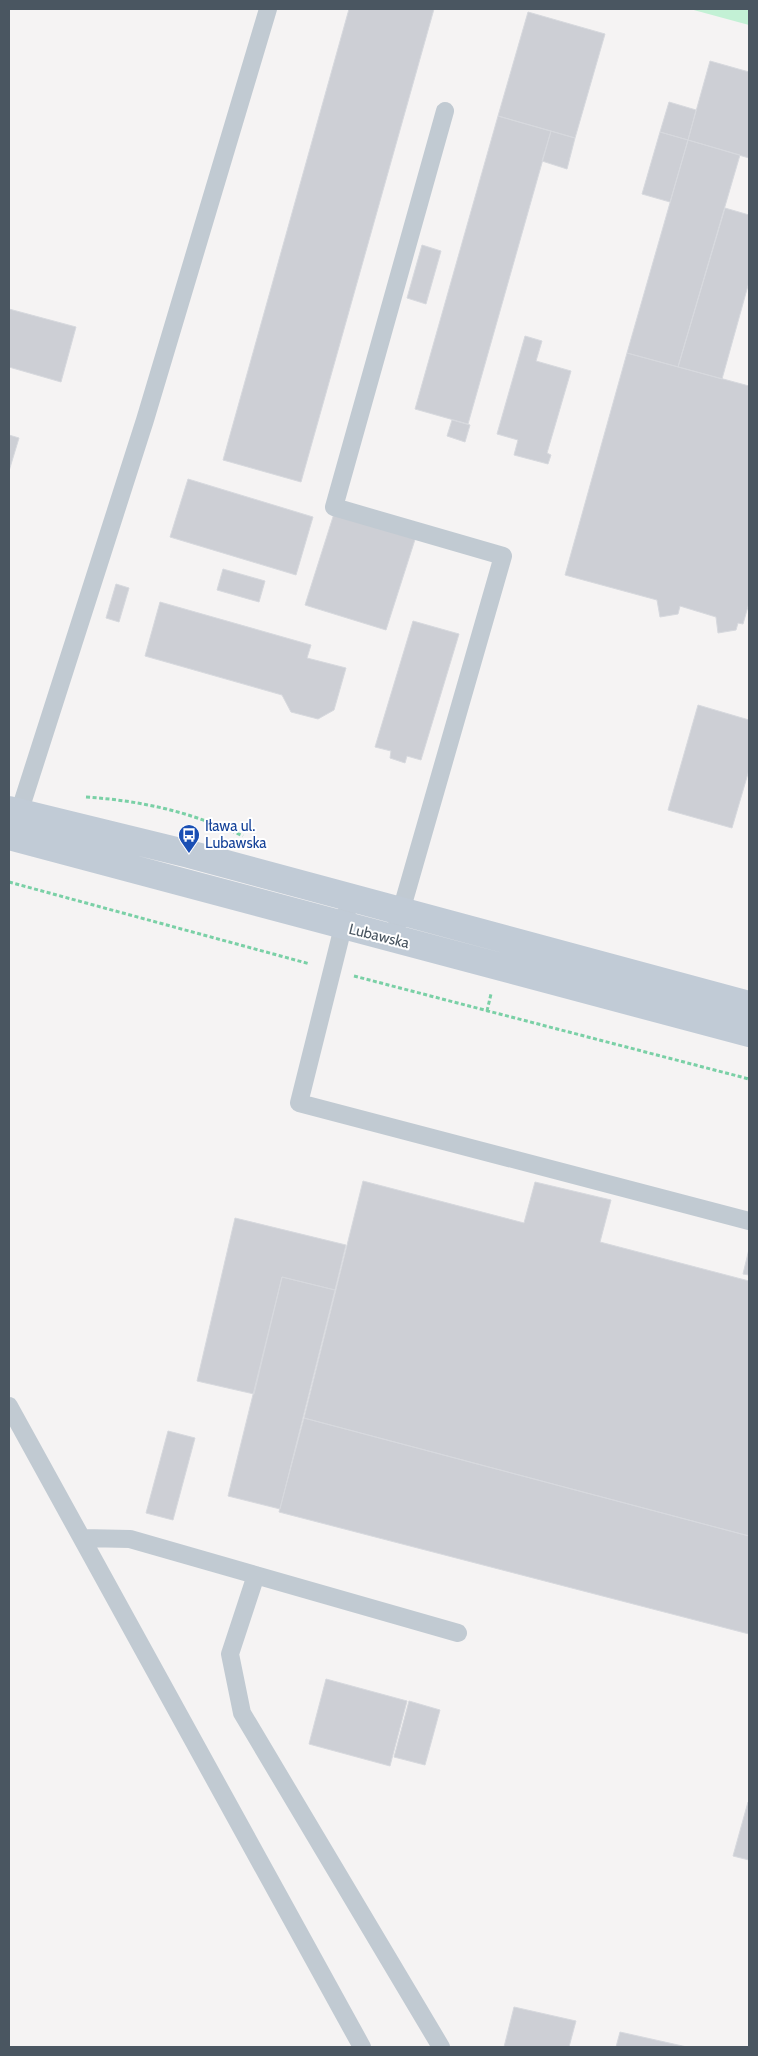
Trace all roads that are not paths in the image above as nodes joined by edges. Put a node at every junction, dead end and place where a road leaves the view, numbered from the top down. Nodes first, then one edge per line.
1 (268, 9) edge
2 (445, 112) dead end
3 (12, 820) edge
4 (350, 899) junction
5 (402, 912) junction
6 (343, 927) junction
7 (393, 939) junction
8 (749, 1005) edge
9 (749, 1033) edge
10 (749, 1221) edge
11 (9, 1406) edge
12 (82, 1538) junction
13 (256, 1575) junction
14 (458, 1633) dead end
15 (362, 2047) edge
16 (441, 2047) edge

1 - 3 lane
2 - 5 lane
3 - 4 main road, Lubawska
3 - 6 main road, Lubawska
4 - 5 main road, Lubawska
4 - 6 lane
5 - 7 lane
5 - 8 main road, Lubawska
6 - 7 main road, Lubawska
6 - 10 lane
7 - 9 main road, Lubawska
11 - 12 lane
12 - 13 lane
12 - 15 lane
13 - 14 lane
13 - 16 lane

